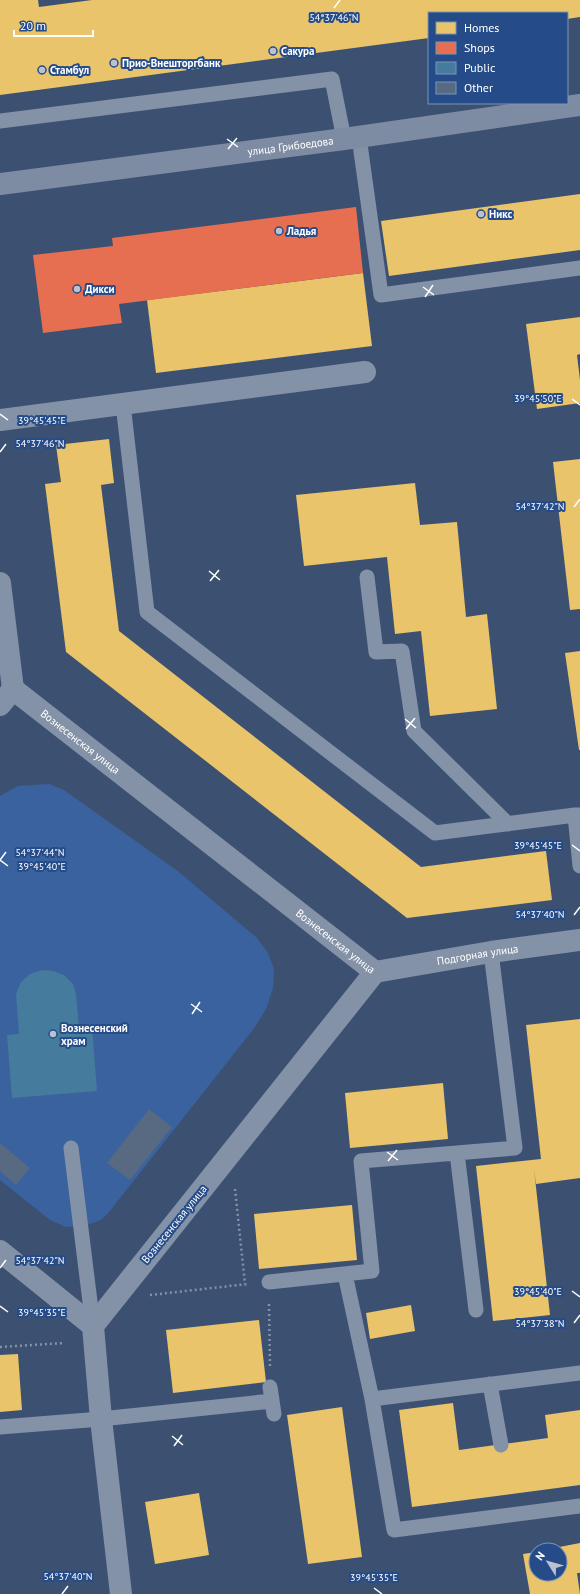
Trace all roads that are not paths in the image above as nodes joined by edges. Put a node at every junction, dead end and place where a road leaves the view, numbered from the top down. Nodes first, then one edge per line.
1 (580, 106) edge
2 (0, 121) edge
3 (352, 138) junction
4 (0, 184) edge
5 (580, 268) edge
6 (365, 372) dead end
7 (123, 404) junction
8 (0, 420) edge
9 (367, 577) dead end
10 (0, 583) edge
11 (7, 697) edge
12 (577, 815) edge
13 (508, 824) junction
14 (580, 866) edge
15 (580, 940) edge
16 (491, 952) junction
17 (375, 972) junction
18 (71, 1148) dead end
19 (457, 1153) junction
20 (0, 1251) edge
21 (345, 1274) junction
22 (269, 1282) road end
23 (476, 1310) dead end
24 (93, 1326) junction
25 (580, 1373) edge
26 (490, 1384) junction
27 (372, 1399) junction
28 (272, 1400) road end
29 (101, 1419) junction
30 (0, 1427) edge
31 (501, 1444) dead end
32 (580, 1506) edge
33 (121, 1594) edge

1 - 3 main road, улица Грибоедова
2 - 3 lane
3 - 4 main road, улица Грибоедова
3 - 5 lane
6 - 7 street
7 - 8 street
7 - 13 lane
9 - 13 lane
10 - 11 street
11 - 17 street, Вознесенская улица
12 - 13 lane
12 - 14 lane
15 - 16 street, Подгорная улица
16 - 17 street, Подгорная улица
16 - 19 lane
17 - 24 street, Вознесенская улица
18 - 24 lane
19 - 21 lane
19 - 23 lane
20 - 24 street
21 - 22 lane
21 - 27 lane
24 - 29 street
25 - 26 lane
26 - 27 lane
26 - 31 lane
27 - 32 lane
28 - 29 lane
29 - 30 lane
29 - 33 street

